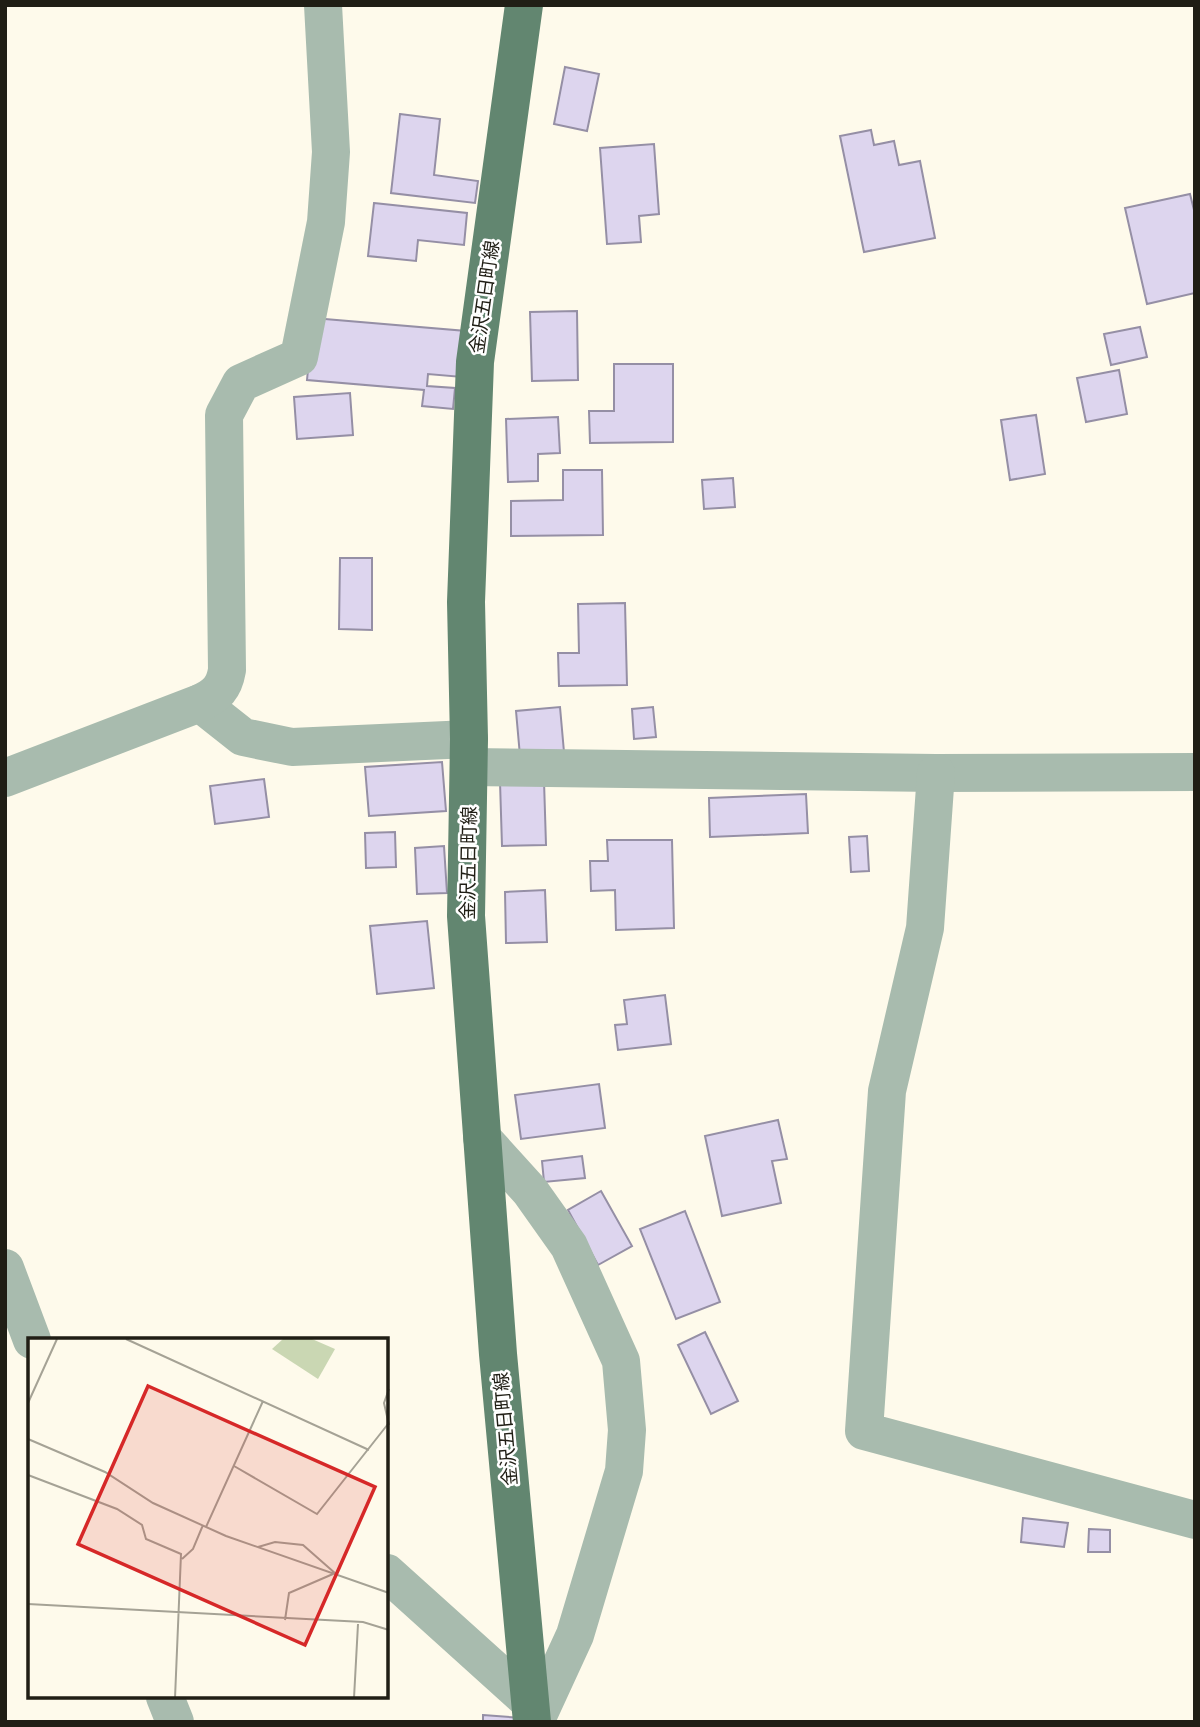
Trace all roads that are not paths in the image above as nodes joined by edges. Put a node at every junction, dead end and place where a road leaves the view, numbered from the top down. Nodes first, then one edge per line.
1 (323, 5) edge
2 (524, 5) edge
3 (200, 703) junction
4 (469, 753) junction
5 (1195, 772) edge
6 (936, 773) junction
7 (5, 778) edge
8 (482, 1138) junction
9 (5, 1268) edge
10 (31, 1338) edge
11 (1195, 1520) edge
12 (388, 1574) edge
13 (166, 1699) edge
14 (532, 1715) edge
15 (175, 1722) edge

1 - 3 street
2 - 4 main road, 金沢五日町線
3 - 4 street
3 - 7 street
4 - 6 street
4 - 8 main road, 金沢五日町線
5 - 6 street
6 - 11 street
8 - 14 main road, 金沢五日町線
8 - 14 street
9 - 10 street
12 - 14 street
13 - 15 street

